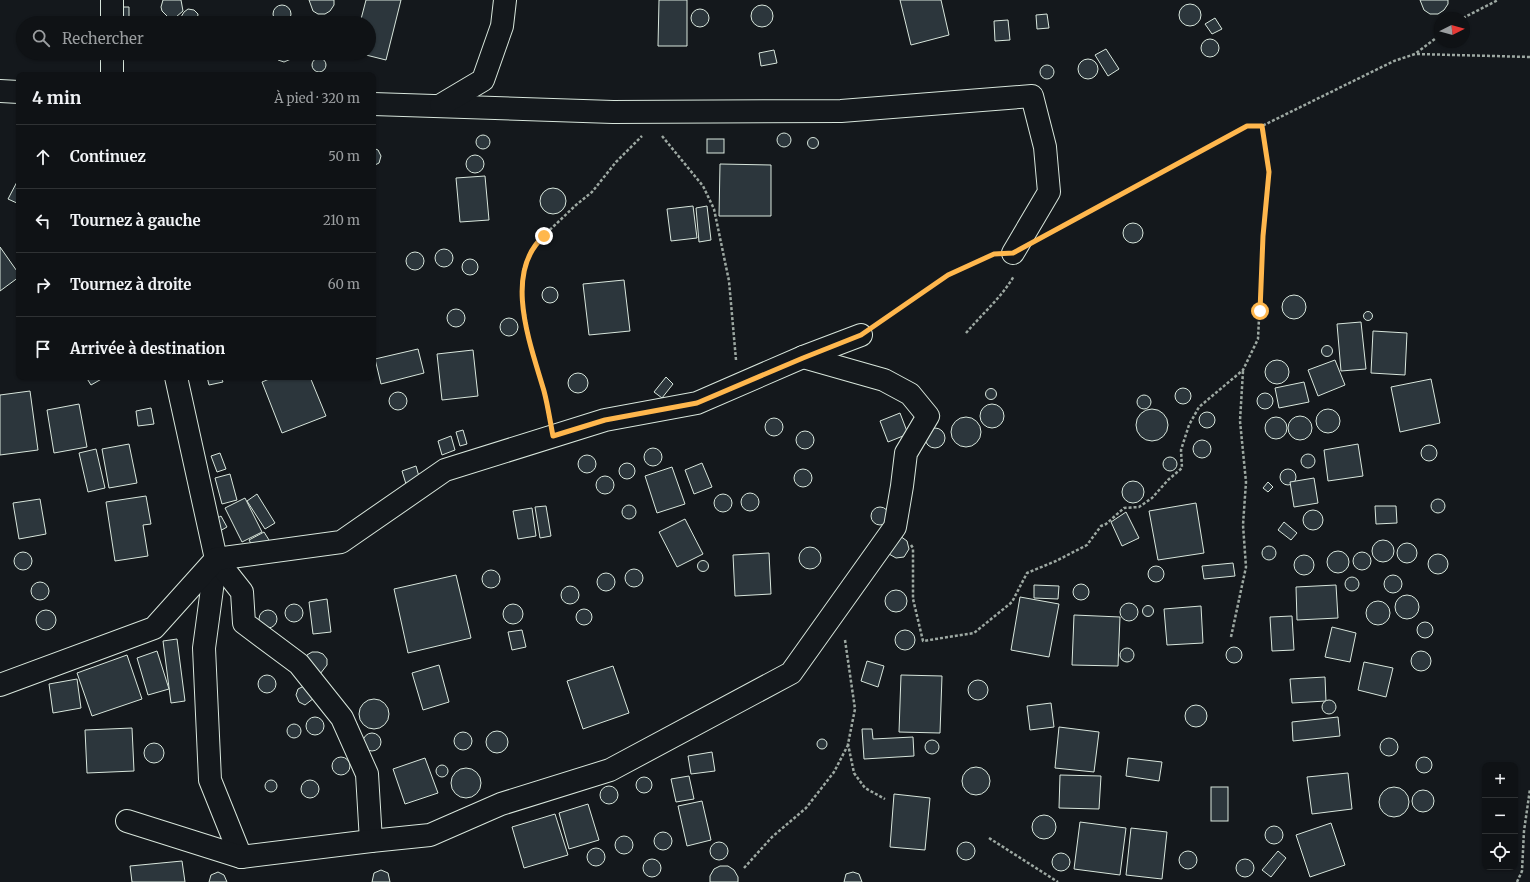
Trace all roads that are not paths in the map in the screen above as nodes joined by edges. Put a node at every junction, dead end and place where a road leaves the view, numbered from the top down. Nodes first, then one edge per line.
1 (112, 0) edge
2 (505, 0) edge
3 (112, 16) edge
4 (112, 60) edge
5 (112, 72) edge
6 (0, 91) edge
7 (16, 92) edge
8 (376, 104) edge
9 (441, 105) junction
10 (1014, 264) road end
11 (861, 335) road end
12 (803, 358) junction
13 (177, 380) edge
14 (216, 559) junction
15 (0, 685) edge
16 (128, 821) dead end
17 (371, 841) junction
18 (241, 857) junction

1 - 3 street
2 - 9 street
4 - 5 street
6 - 7 street
8 - 9 street
9 - 10 street
11 - 12 street
12 - 14 street
12 - 17 street
13 - 14 street
14 - 15 street
14 - 17 street
14 - 18 street
16 - 18 street
17 - 18 street

